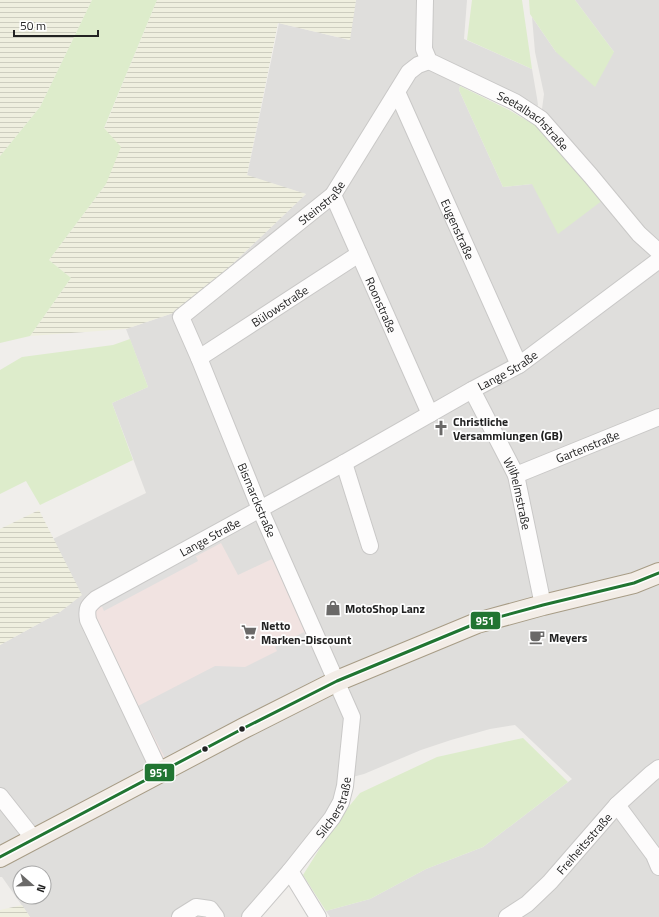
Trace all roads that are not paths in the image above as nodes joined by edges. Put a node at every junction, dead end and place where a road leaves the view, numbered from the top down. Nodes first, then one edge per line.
1 (426, 0) edge
2 (429, 61) junction
3 (397, 92) junction
4 (333, 195) junction
5 (659, 252) edge
6 (359, 254) junction
7 (659, 260) edge
8 (181, 317) joint
9 (199, 358) junction
10 (519, 365) junction
11 (472, 390) junction
12 (430, 414) junction
13 (659, 417) edge
14 (344, 463) junction
15 (516, 475) junction
16 (260, 509) junction
17 (370, 546) dead end
18 (659, 573) edge
19 (543, 605) junction
20 (337, 681) junction
21 (659, 768) edge
22 (160, 772) junction
23 (0, 796) edge
24 (617, 805) junction
25 (34, 839) junction
26 (0, 857) edge
27 (659, 867) edge
28 (290, 871) junction
29 (180, 917) edge
30 (216, 917) edge
31 (250, 917) edge
32 (318, 917) edge
33 (507, 917) edge

1 - 2 street
2 - 3 street, Steinstraße
2 - 5 street, Seetalbachstraße
3 - 4 street, Steinstraße
3 - 10 street, Eugenstraße
4 - 6 street, Roonstraße
4 - 8 street, Steinstraße
6 - 9 street, Bülowstraße
6 - 12 street, Roonstraße
7 - 10 street, Lange Straße
8 - 9 street, Bismarckstraße
9 - 16 street, Bismarckstraße
10 - 11 street, Lange Straße
11 - 12 street, Lange Straße
11 - 15 street, Wilhelmstraße
12 - 14 street, Lange Straße
13 - 15 street, Gartenstraße
14 - 16 street, Lange Straße
14 - 17 street
15 - 19 street, Wilhelmstraße
16 - 20 street, Bismarckstraße
16 - 22 street, Lange Straße
18 - 19 main road
19 - 20 main road
20 - 22 main road
20 - 28 street, Silcherstraße
21 - 24 street, Freiheitsstraße
22 - 25 main road
23 - 25 street
24 - 27 street
24 - 33 street, Freiheitsstraße
25 - 26 main road
28 - 31 street, Silcherstraße
28 - 32 street
29 - 30 street

